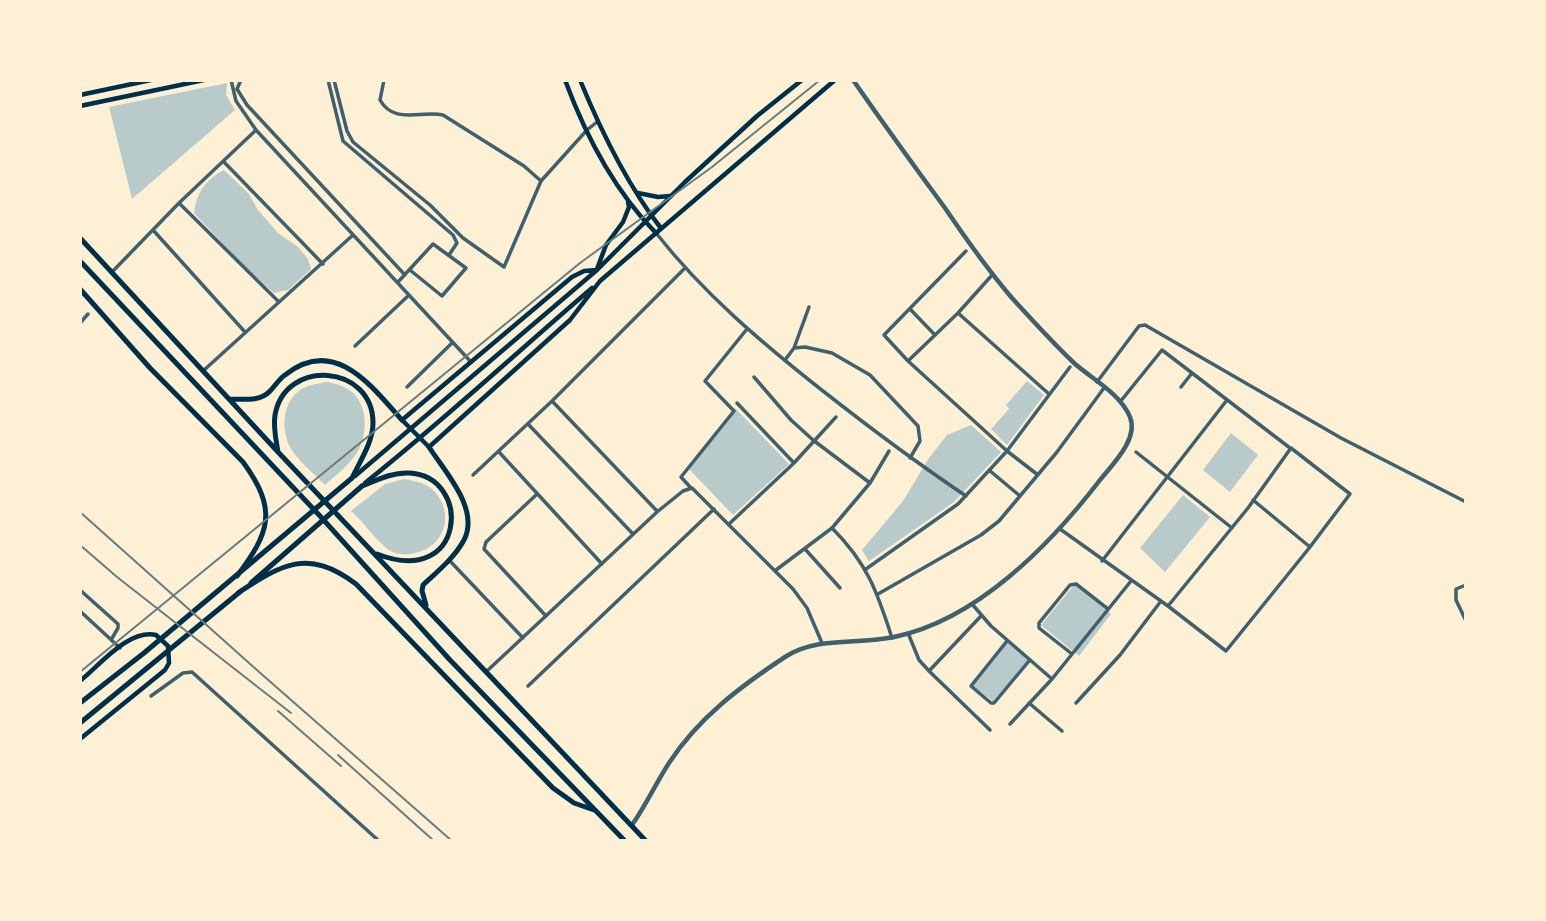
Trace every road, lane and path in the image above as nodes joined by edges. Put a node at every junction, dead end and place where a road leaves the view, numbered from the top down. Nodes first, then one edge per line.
1 (151, 80) edge
2 (204, 80) edge
3 (231, 80) edge
4 (241, 80) edge
5 (328, 80) edge
6 (334, 80) edge
7 (384, 80) edge
8 (565, 80) edge
9 (580, 80) edge
10 (802, 80) edge
11 (835, 80) edge
12 (853, 80) edge
13 (80, 95) edge
14 (80, 106) edge
15 (597, 122) junction
16 (256, 130) junction
17 (587, 130) junction
18 (223, 161) junction
19 (541, 181) junction
20 (685, 182) junction
21 (637, 192) junction
22 (626, 198) junction
23 (179, 203) junction
24 (651, 215) junction
25 (645, 222) junction
26 (660, 227) junction
27 (153, 230) junction
28 (654, 232) junction
29 (353, 235) junction
30 (80, 238) edge
31 (966, 251) dead end
32 (449, 254) junction
33 (80, 261) edge
34 (323, 264) junction
35 (684, 269) junction
36 (410, 270) junction
37 (597, 270) junction
38 (111, 272) junction
39 (993, 274) junction
40 (405, 275) junction
41 (600, 281) junction
42 (398, 282) junction
43 (80, 289) edge
44 (410, 295) junction
45 (279, 302) junction
46 (809, 307) dead end
47 (909, 309) junction
48 (958, 313) junction
49 (88, 314) dead end
50 (80, 323) edge
51 (747, 329) junction
52 (245, 332) junction
53 (935, 335) junction
54 (453, 342) junction
55 (355, 346) dead end
56 (794, 348) junction
57 (785, 361) junction
58 (908, 361) junction
59 (471, 362) junction
60 (1070, 367) dead end
61 (203, 370) junction
62 (1192, 373) junction
63 (754, 377) dead end
64 (1097, 382) junction
65 (407, 387) dead end
66 (1181, 387) dead end
67 (1104, 388) junction
68 (1049, 394) junction
69 (229, 399) junction
70 (1227, 400) junction
71 (552, 401) junction
72 (1120, 402) junction
73 (737, 403) dead end
74 (836, 417) dead end
75 (402, 420) junction
76 (528, 424) junction
77 (813, 440) junction
78 (429, 447) junction
79 (1291, 448) junction
80 (890, 451) dead end
81 (278, 452) junction
82 (499, 452) junction
83 (1007, 452) junction
84 (1136, 452) dead end
85 (910, 458) junction
86 (794, 463) junction
87 (989, 470) junction
88 (473, 475) dead end
89 (1038, 475) junction
90 (1168, 476) junction
91 (352, 478) junction
92 (870, 483) junction
93 (362, 486) junction
94 (692, 488) junction
95 (536, 495) junction
96 (966, 496) junction
97 (1021, 496) junction
98 (1254, 500) junction
99 (1465, 502) edge
100 (714, 509) junction
101 (657, 512) junction
102 (729, 524) junction
103 (832, 527) junction
104 (1231, 528) junction
105 (1060, 529) junction
106 (634, 534) junction
107 (1310, 547) junction
108 (805, 549) junction
109 (374, 553) junction
110 (448, 559) junction
111 (1102, 561) junction
112 (602, 564) junction
113 (866, 569) junction
114 (776, 570) junction
115 (237, 576) junction
116 (1131, 581) junction
117 (1465, 585) edge
118 (840, 588) dead end
119 (80, 590) edge
120 (238, 593) junction
121 (878, 594) junction
122 (1161, 601) junction
123 (971, 603) junction
124 (1168, 606) junction
125 (1108, 609) junction
126 (428, 610) junction
127 (80, 611) edge
128 (546, 616) junction
129 (981, 616) junction
130 (1465, 621) edge
131 (908, 633) junction
132 (523, 638) junction
133 (892, 638) junction
134 (111, 640) junction
135 (1007, 641) junction
136 (822, 643) junction
137 (120, 648) junction
138 (1072, 654) junction
139 (1030, 661) junction
140 (487, 671) junction
141 (929, 671) junction
142 (1052, 679) junction
143 (80, 681) edge
144 (528, 686) dead end
145 (151, 696) dead end
146 (80, 703) edge
147 (1076, 703) dead end
148 (1029, 704) junction
149 (80, 723) edge
150 (1010, 724) dead end
151 (990, 730) dead end
152 (1062, 731) dead end
153 (80, 739) edge
154 (597, 811) junction
155 (632, 825) junction
156 (379, 841) edge
157 (625, 841) edge
158 (646, 841) edge

1 - 13 main road
2 - 14 main road
3 - 16 street
4 - 40 street
5 - 32 street
6 - 19 street
7 - 19 street
8 - 17 main road
9 - 15 main road
10 - 20 main road
11 - 26 main road
12 - 39 street
15 - 17 street
15 - 21 main road
16 - 18 street
16 - 29 street
17 - 19 street
17 - 22 main road
18 - 23 street
18 - 34 street
20 - 21 main road
20 - 24 main road
21 - 24 main road
22 - 25 main road
22 - 37 main road
23 - 27 street
23 - 45 street
24 - 25 main road
24 - 26 main road
25 - 28 main road
25 - 37 main road
26 - 28 main road
27 - 38 street
27 - 52 street
28 - 35 street
28 - 41 main road
29 - 34 street
29 - 42 street
30 - 38 main road
31 - 47 street
32 - 36 street
32 - 36 street
33 - 154 main road
34 - 45 street
35 - 51 street
35 - 71 street
36 - 40 street
37 - 59 main road
37 - 91 main road
38 - 61 main road
39 - 48 street
39 - 64 street
40 - 42 street
41 - 78 main road
41 - 93 main road
42 - 44 street
43 - 115 main road
44 - 54 street
44 - 55 street
45 - 52 street
46 - 56 street
47 - 53 street
47 - 58 street
48 - 53 street
48 - 68 street
49 - 50 street
51 - 57 street
51 - 94 street
52 - 61 street
53 - 58 street
54 - 59 street
54 - 65 street
56 - 57 street
56 - 85 street
57 - 85 street
58 - 83 street
59 - 75 main road
60 - 68 street
61 - 69 main road
62 - 66 street
62 - 70 street
62 - 72 street
63 - 77 street
64 - 67 street
64 - 99 street
67 - 72 street
67 - 89 street
68 - 83 street
69 - 75 main road
69 - 81 main road
70 - 79 street
70 - 90 street
71 - 76 street
71 - 101 street
72 - 105 street
73 - 86 street
74 - 77 street
75 - 78 main road
76 - 82 street
76 - 106 street
77 - 86 street
77 - 92 street
78 - 110 main road
79 - 98 street
79 - 107 street
80 - 92 street
81 - 91 main road
81 - 109 main road
82 - 88 street
82 - 95 street
83 - 87 street
83 - 89 street
84 - 90 street
85 - 96 street
86 - 102 street
87 - 96 street
87 - 97 street
89 - 97 street
90 - 104 street
90 - 111 street
91 - 115 main road
92 - 103 street
93 - 109 main road
93 - 120 main road
94 - 100 street
94 - 101 street
95 - 112 street
95 - 128 street
96 - 113 street
97 - 121 street
98 - 104 street
98 - 107 street
100 - 102 street
100 - 144 street
101 - 106 street
102 - 114 street
103 - 108 street
103 - 113 street
104 - 124 street
105 - 111 street
105 - 123 street
106 - 112 street
107 - 124 street
108 - 114 street
108 - 118 street
109 - 126 main road
110 - 126 main road
110 - 132 street
111 - 116 street
112 - 128 street
113 - 121 street
114 - 136 street
115 - 146 main road
116 - 122 street
116 - 125 street
117 - 130 street
119 - 134 street
120 - 149 main road
120 - 154 main road
121 - 133 street
122 - 124 street
122 - 147 street
123 - 129 street
123 - 131 street
125 - 138 street
125 - 138 street
126 - 140 main road
127 - 134 street
128 - 132 street
129 - 135 street
129 - 141 street
131 - 133 street
131 - 141 street
132 - 140 street
133 - 136 street
134 - 137 street
135 - 139 street
135 - 139 street
136 - 155 street
137 - 143 main road
137 - 153 main road
138 - 142 street
139 - 142 street
140 - 155 main road
141 - 151 street
142 - 148 street
145 - 156 street
148 - 150 street
148 - 152 street
154 - 157 main road
155 - 158 main road

